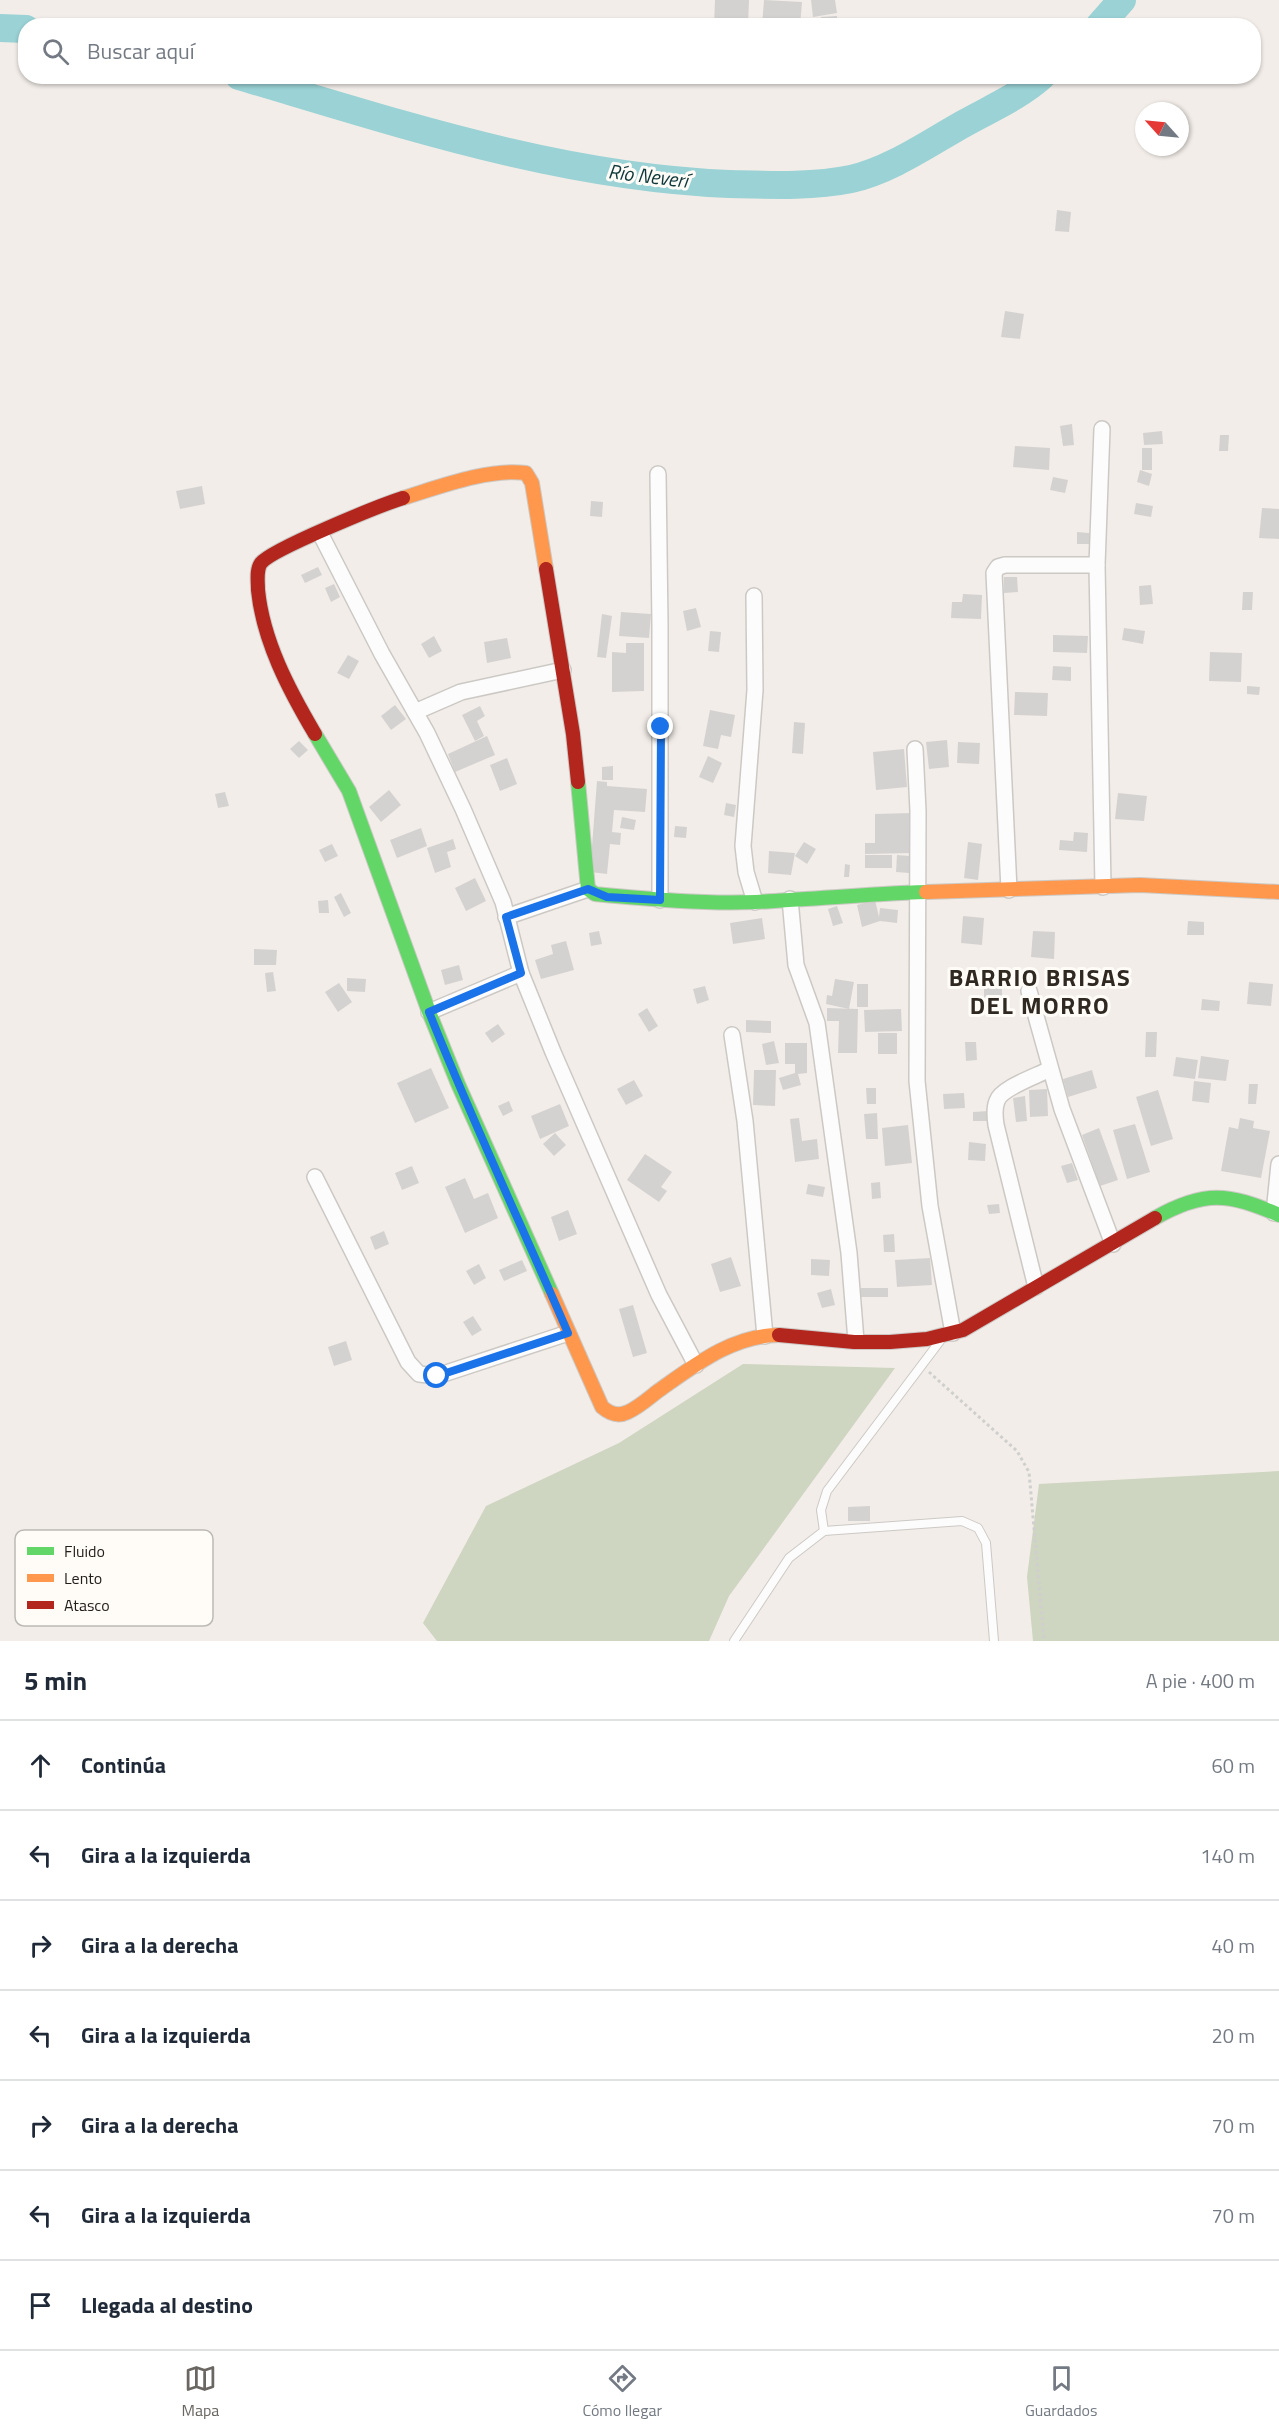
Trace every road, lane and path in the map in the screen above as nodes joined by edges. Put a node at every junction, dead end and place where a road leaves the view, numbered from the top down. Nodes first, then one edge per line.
1 (1101, 429) dead end
2 (657, 474) dead end
3 (321, 533) junction
4 (1097, 565) junction
5 (754, 596) dead end
6 (563, 670) junction
7 (415, 712) junction
8 (915, 749) dead end
9 (1103, 887) junction
10 (588, 889) junction
11 (1009, 891) junction
12 (1279, 892) edge
13 (917, 893) junction
14 (790, 899) junction
15 (660, 900) junction
16 (755, 902) junction
17 (506, 917) junction
18 (521, 973) junction
19 (1029, 991) dead end
20 (429, 1012) junction
21 (732, 1035) dead end
22 (1050, 1070) junction
23 (1279, 1164) edge
24 (315, 1177) dead end
25 (1277, 1214) edge
26 (1113, 1244) junction
27 (1036, 1287) junction
28 (568, 1333) junction
29 (949, 1334) junction
30 (765, 1336) junction
31 (856, 1341) junction
32 (696, 1365) junction
33 (921, 1365) junction
34 (824, 1531) junction
35 (734, 1641) edge
36 (994, 1641) edge
37 (1044, 1641) edge

1 - 4 street
2 - 15 street
3 - 6 street
3 - 7 street
3 - 20 street
4 - 9 street
4 - 11 street
5 - 16 street
6 - 7 street
6 - 10 street
7 - 17 street
8 - 13 street
9 - 11 street
9 - 12 street
10 - 15 street
10 - 17 street
11 - 13 street
13 - 14 street
13 - 29 street
14 - 16 street
14 - 31 street
15 - 16 street
17 - 18 street
18 - 20 street
18 - 32 street
19 - 22 street
20 - 28 street
21 - 30 street
22 - 26 street
22 - 27 street
23 - 25 street
24 - 28 street
25 - 26 street
26 - 27 street
27 - 29 street
28 - 32 street
29 - 31 street
29 - 33 lane
30 - 31 street
30 - 32 street
33 - 34 lane
33 - 37 path
34 - 35 lane
34 - 36 lane

